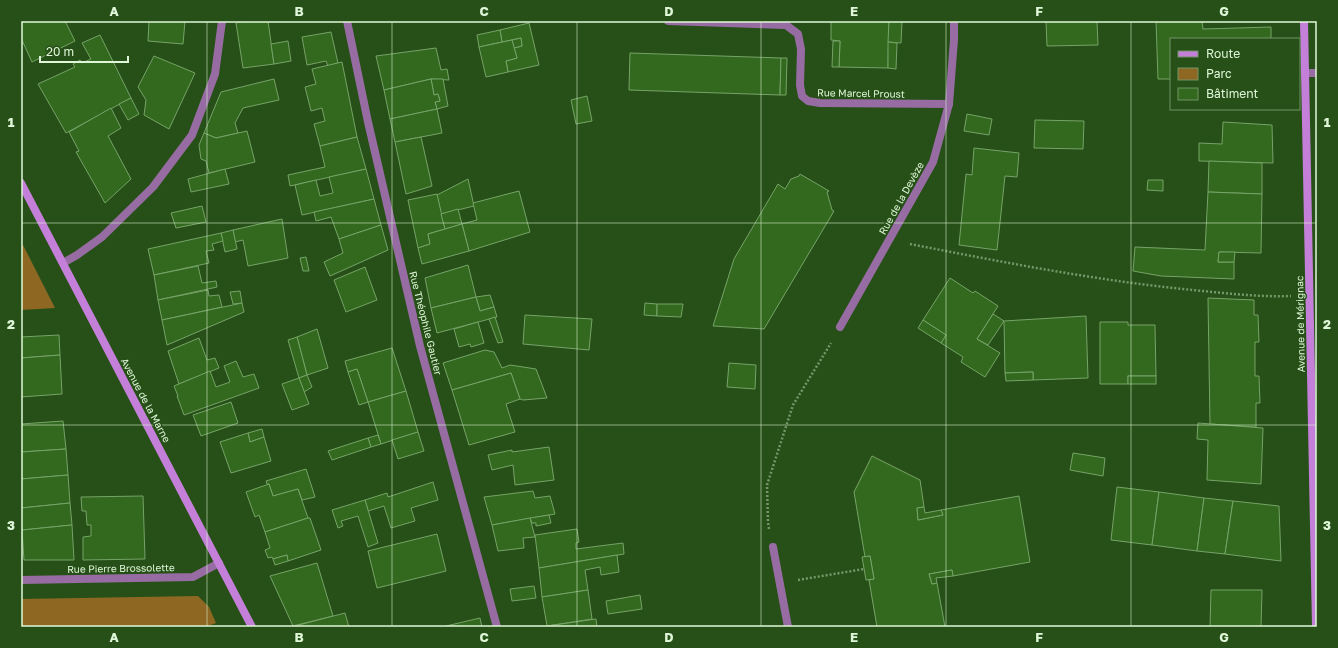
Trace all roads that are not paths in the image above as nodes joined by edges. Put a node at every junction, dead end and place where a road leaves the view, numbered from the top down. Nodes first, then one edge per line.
1 (222, 21) edge
2 (347, 21) edge
3 (668, 21) edge
4 (954, 21) edge
5 (1304, 21) edge
6 (1305, 73) junction
7 (1317, 73) edge
8 (949, 104) junction
9 (21, 183) edge
10 (63, 263) junction
11 (840, 327) road end
12 (773, 547) road end
13 (219, 563) junction
14 (21, 580) edge
15 (252, 627) edge
16 (497, 627) edge
17 (788, 627) edge
18 (1316, 627) edge

1 - 10 street
2 - 16 street, Rue Théophile Gautier
3 - 8 street, Rue Marcel Proust
4 - 8 street, Rue de la Devèze
5 - 6 main road, Avenue de Mérignac
6 - 7 street
6 - 18 main road, Avenue de Mérignac
8 - 11 street, Rue de la Devèze
9 - 10 main road, Avenue de la Marne
10 - 13 main road, Avenue de la Marne
12 - 17 street
13 - 14 street, Rue Pierre Brossolette
13 - 15 main road, Avenue de la Marne

